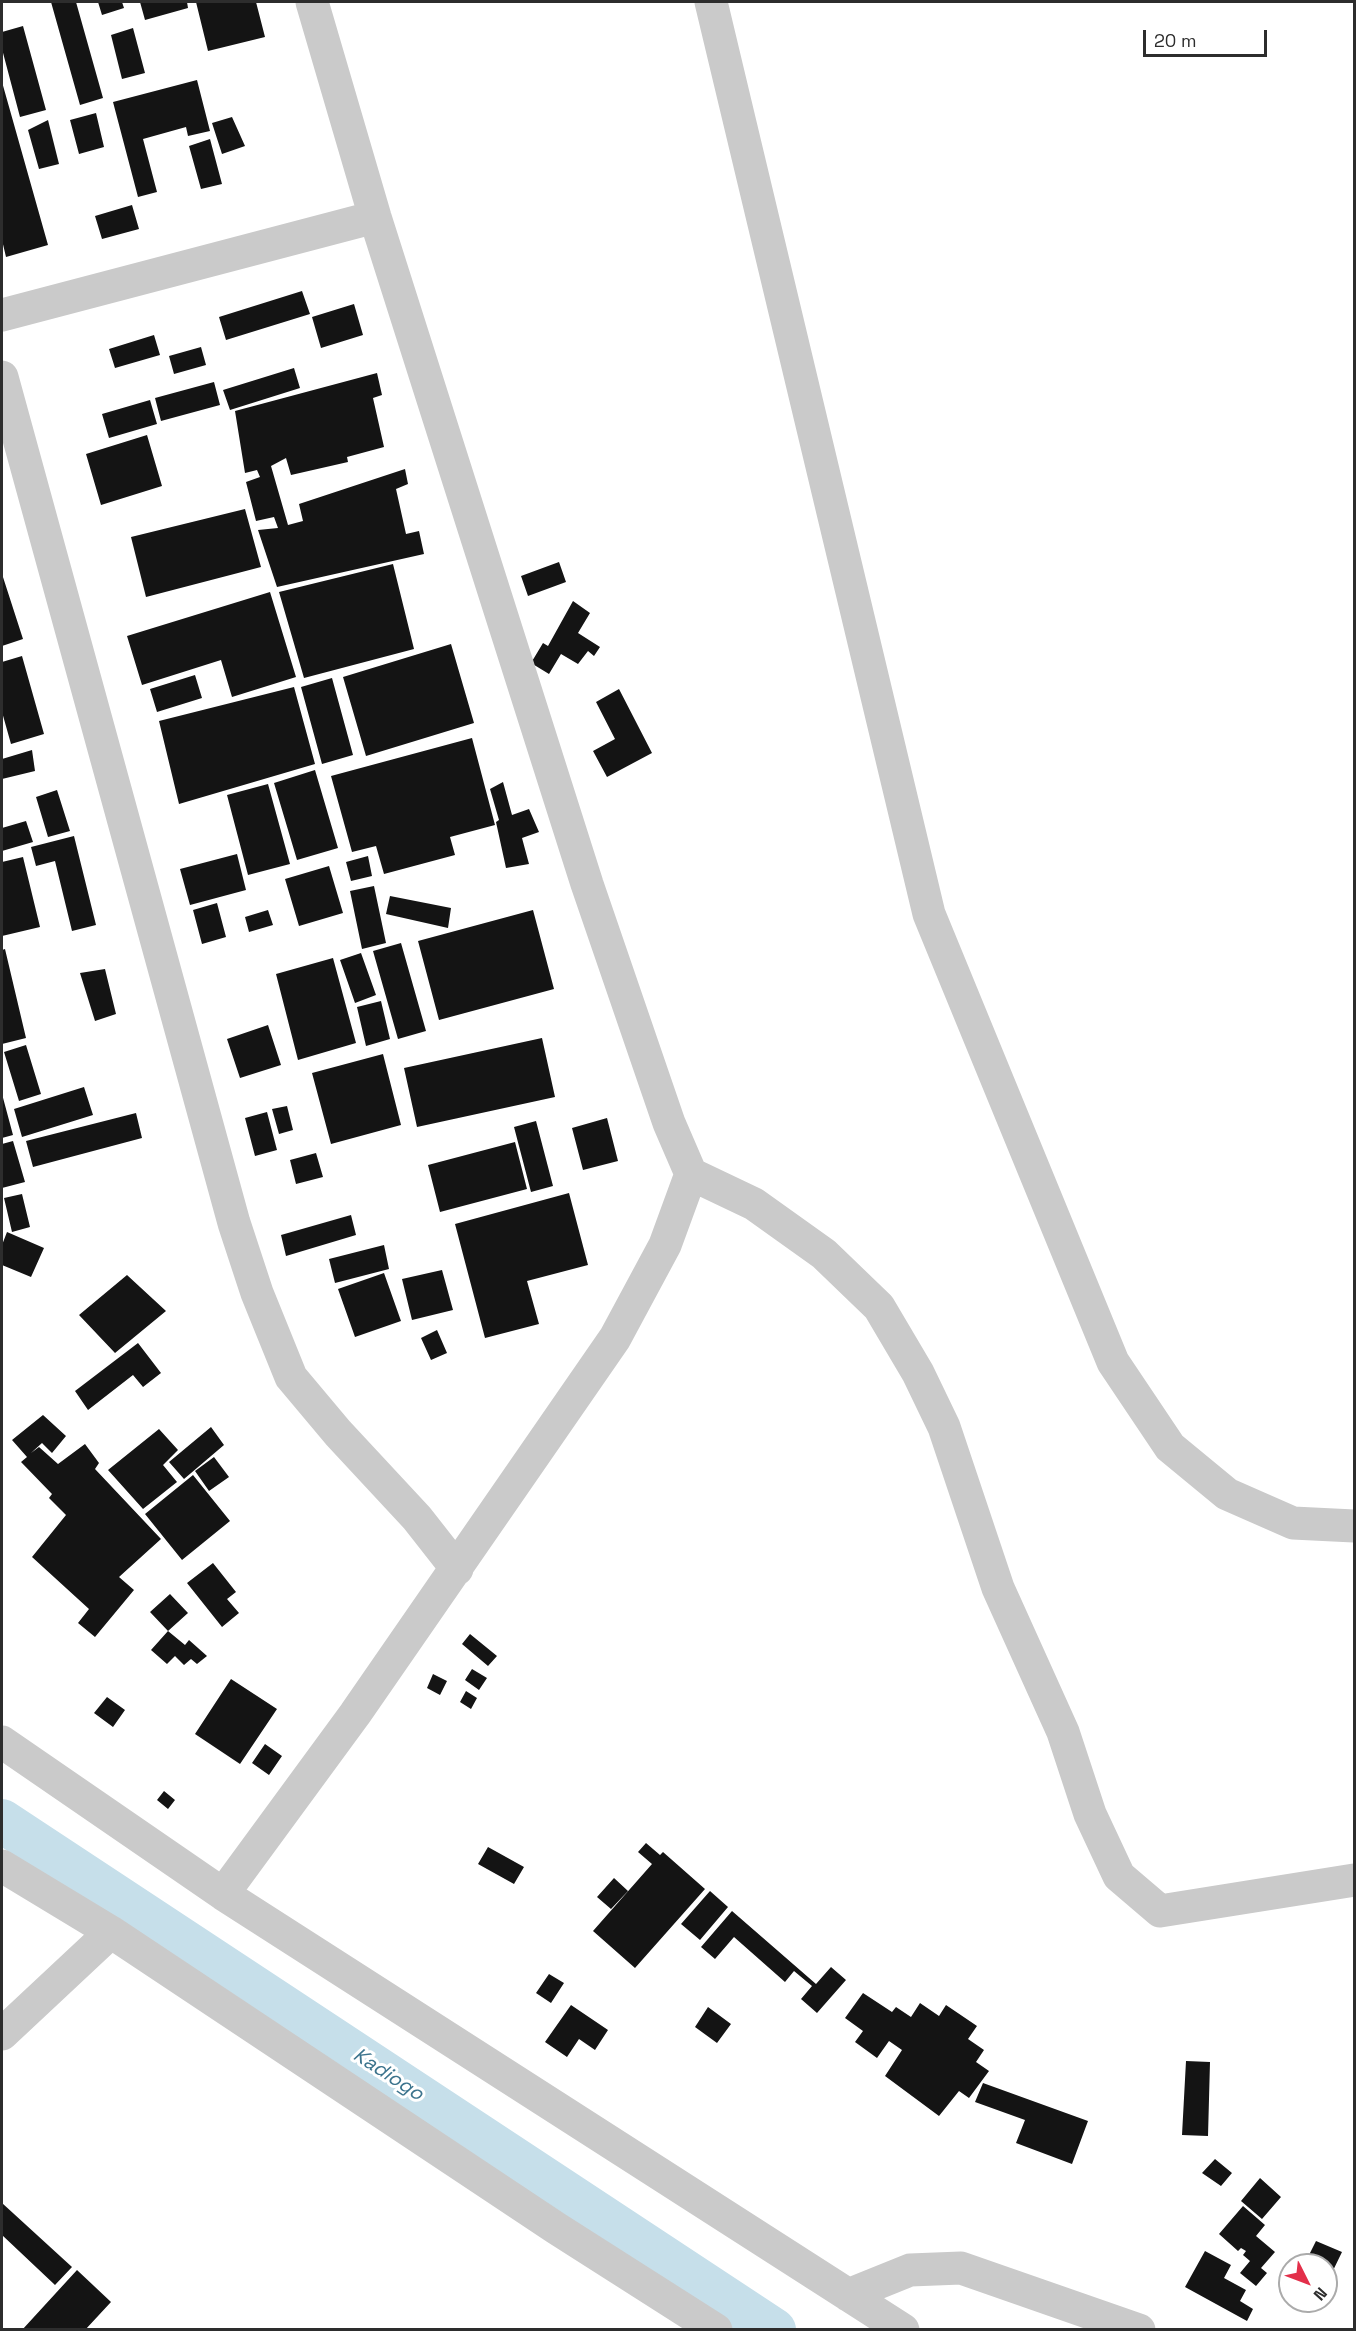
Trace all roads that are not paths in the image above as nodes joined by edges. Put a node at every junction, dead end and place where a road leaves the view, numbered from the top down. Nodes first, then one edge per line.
1 (312, 2) edge
2 (711, 2) edge
3 (375, 217) junction
4 (2, 315) edge
5 (2, 377) edge
6 (692, 1174) junction
7 (1354, 1526) edge
8 (457, 1569) junction
9 (2, 1742) edge
10 (2, 1866) edge
11 (1354, 1880) edge
12 (223, 1894) junction
13 (111, 1932) junction
14 (2, 2034) edge
15 (848, 2295) junction
16 (717, 2330) edge
17 (903, 2330) edge
18 (1139, 2330) edge

1 - 3 street
2 - 7 street
3 - 4 street
3 - 6 street
5 - 8 street
6 - 8 street
6 - 11 street
8 - 12 street
9 - 12 street
10 - 13 street
12 - 15 street
13 - 14 street
13 - 16 street
15 - 17 street
15 - 18 street

